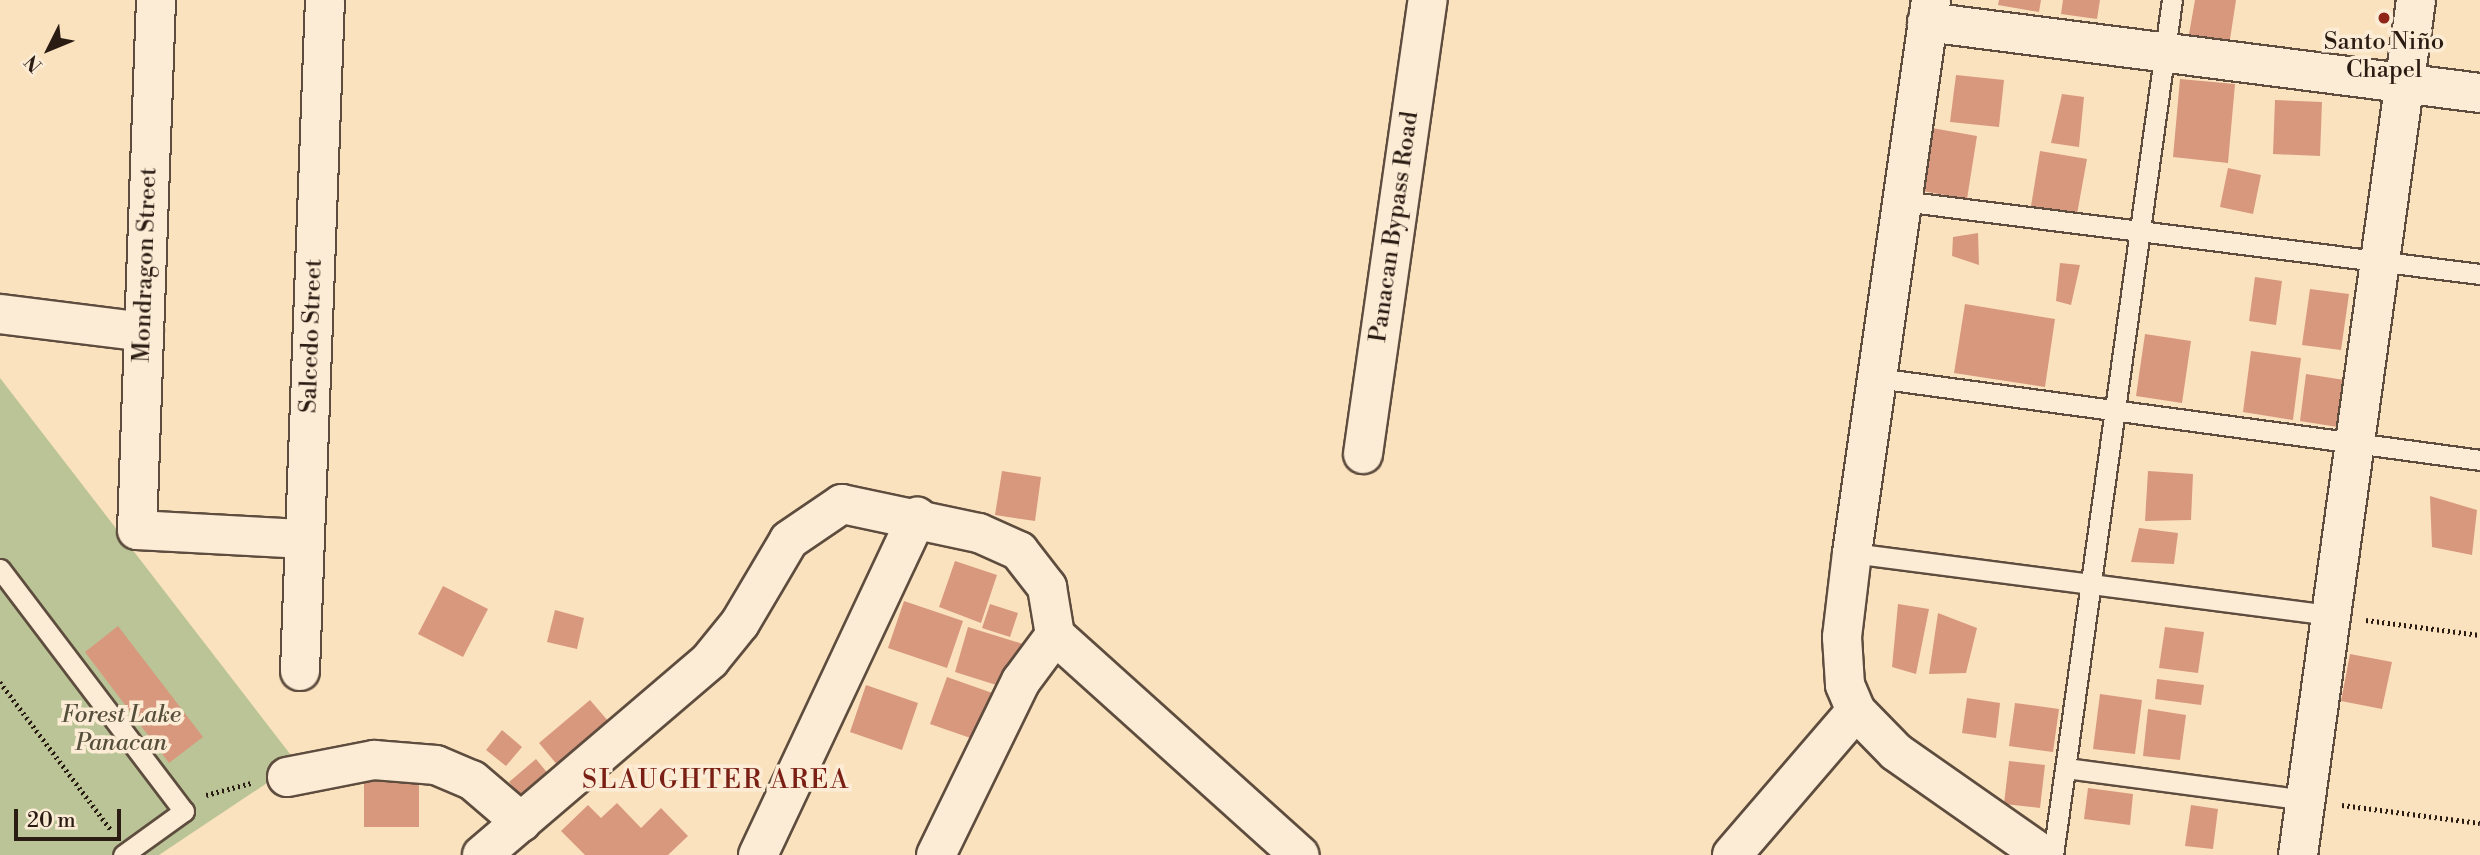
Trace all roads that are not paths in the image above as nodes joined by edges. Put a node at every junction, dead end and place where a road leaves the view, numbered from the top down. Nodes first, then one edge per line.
1 (156, 0) edge
2 (325, 0) edge
3 (1428, 0) edge
4 (2172, 0) edge
5 (2416, 0) edge
6 (1929, 11) edge
7 (2165, 54) junction
8 (2405, 82) junction
9 (2480, 93) edge
10 (1902, 201) junction
11 (2141, 232) junction
12 (2380, 261) junction
13 (2480, 274) edge
14 (0, 314) edge
15 (144, 332) junction
16 (1877, 378) junction
17 (2115, 410) junction
18 (2354, 443) junction
19 (1363, 454) dead end
20 (2480, 460) edge
21 (917, 517) junction
22 (305, 539) junction
23 (1852, 553) junction
24 (0, 569) edge
25 (2091, 584) junction
26 (2331, 615) junction
27 (1055, 635) junction
28 (300, 671) dead end
29 (1856, 711) junction
30 (2066, 768) junction
31 (287, 778) road end
32 (2305, 800) junction
33 (521, 822) junction
34 (125, 853) edge
35 (482, 855) edge
36 (758, 855) edge
37 (936, 855) edge
38 (1299, 855) edge
39 (1732, 855) edge
40 (2043, 855) edge
41 (2053, 855) edge
42 (2298, 855) edge

1 - 15 street, Mondragon Street
2 - 22 street, Salcedo Street
3 - 19 street, Panacan Bypass Road
4 - 7 lane
5 - 8 street
6 - 7 street
6 - 10 street
7 - 8 street
7 - 11 lane
8 - 9 street
8 - 12 street
10 - 11 lane
10 - 16 street
11 - 12 lane
11 - 17 lane
12 - 13 lane
12 - 18 street
14 - 15 street
15 - 22 street, Mondragon Street
16 - 17 lane
16 - 23 street
17 - 18 lane
17 - 25 lane
18 - 20 lane
18 - 26 street
21 - 27 street
21 - 33 street
21 - 36 street
22 - 28 street, Salcedo Street
23 - 25 lane
23 - 29 street
24 - 34 lane
25 - 26 lane
25 - 30 lane
26 - 32 street
27 - 37 street
27 - 38 street
29 - 39 street
29 - 40 street
30 - 32 lane
30 - 41 lane
31 - 33 street
32 - 42 street
33 - 35 street

